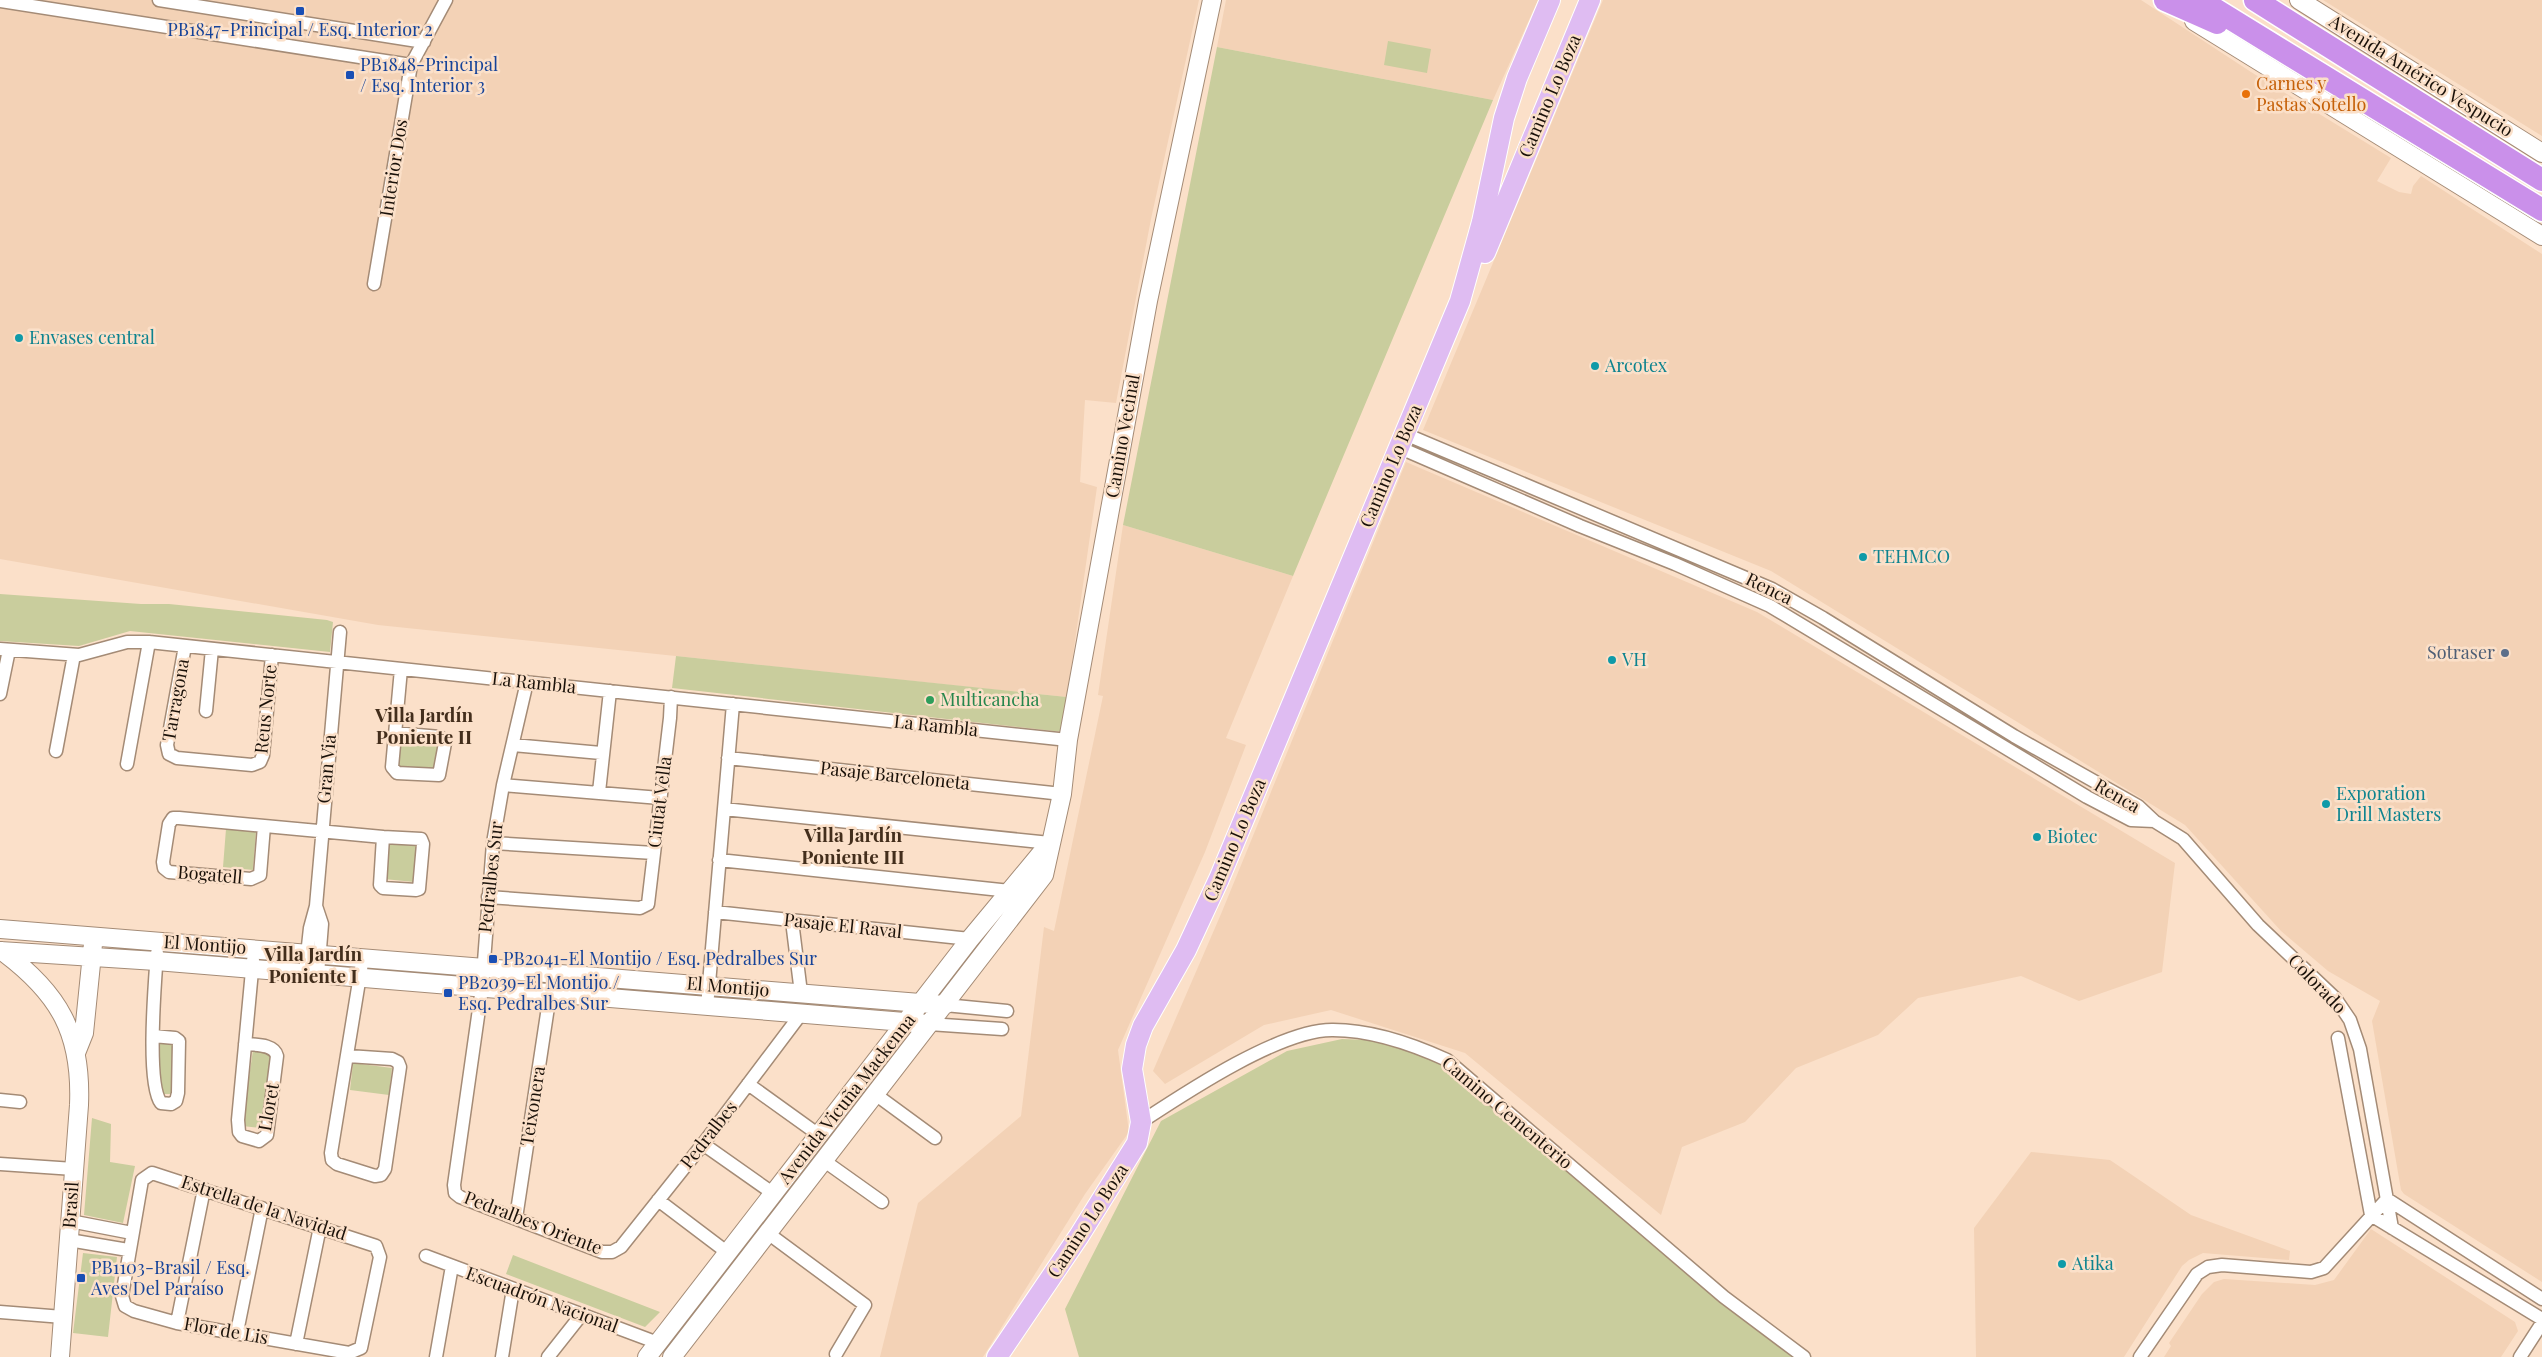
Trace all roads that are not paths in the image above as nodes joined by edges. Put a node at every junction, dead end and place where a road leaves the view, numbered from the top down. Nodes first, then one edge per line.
1 (159, 0) edge
2 (446, 0) edge
3 (1212, 0) edge
4 (1550, 0) edge
5 (1590, 0) edge
6 (2164, 0) edge
7 (2200, 0) edge
8 (2255, 0) edge
9 (2268, 0) edge
10 (2299, 0) edge
11 (0, 1) edge
12 (2307, 34) junction
13 (424, 42) junction
14 (2304, 62) junction
15 (410, 65) junction
16 (2542, 152) edge
17 (2542, 180) edge
18 (2542, 210) edge
19 (2542, 236) edge
20 (374, 284) dead end
21 (1460, 301) junction
22 (1401, 440) junction
23 (1505, 476) junction
24 (1499, 491) junction
25 (1681, 549) junction
26 (1675, 564) junction
27 (340, 632) dead end
28 (149, 642) junction
29 (185, 646) junction
30 (212, 649) junction
31 (5, 650) edge
32 (74, 655) junction
33 (272, 655) junction
34 (337, 662) junction
35 (401, 669) junction
36 (527, 682) junction
37 (610, 691) junction
38 (0, 694) edge
39 (671, 697) junction
40 (733, 704) junction
41 (206, 711) dead end
42 (395, 733) junction
43 (1068, 740) junction
44 (513, 745) junction
45 (56, 751) dead end
46 (601, 753) junction
47 (728, 758) junction
48 (260, 762) joint
49 (127, 764) dead end
50 (2095, 784) junction
51 (503, 785) junction
52 (599, 792) junction
53 (1062, 794) junction
54 (2087, 797) junction
55 (660, 798) junction
56 (724, 809) junction
57 (2154, 821) junction
58 (264, 826) junction
59 (321, 832) junction
60 (383, 836) junction
61 (493, 843) junction
62 (1050, 843) junction
63 (654, 853) junction
64 (719, 860) junction
65 (1044, 874) joint
66 (1010, 891) junction
67 (488, 897) junction
68 (715, 912) junction
69 (792, 921) junction
70 (0, 929) edge
71 (94, 936) junction
72 (970, 939) junction
73 (157, 941) junction
74 (255, 949) junction
75 (1, 950) edge
76 (314, 953) junction
77 (92, 956) junction
78 (363, 957) junction
79 (156, 961) junction
80 (482, 966) junction
81 (252, 969) junction
82 (312, 974) junction
83 (360, 978) junction
84 (708, 985) junction
85 (482, 988) junction
86 (802, 993) junction
87 (550, 994) junction
88 (921, 1003) junction
89 (945, 1005) junction
90 (706, 1007) junction
91 (1007, 1010) dead end
92 (801, 1014) junction
93 (905, 1023) junction
94 (929, 1024) junction
95 (1002, 1029) dead end
96 (153, 1036) junction
97 (2338, 1038) dead end
98 (245, 1044) junction
99 (76, 1053) junction
100 (348, 1056) junction
101 (748, 1084) junction
102 (875, 1094) junction
103 (0, 1100) edge
104 (20, 1102) dead end
105 (1141, 1122) junction
106 (820, 1135) junction
107 (935, 1138) dead end
108 (703, 1144) junction
109 (824, 1160) junction
110 (0, 1164) edge
111 (74, 1169) junction
112 (204, 1190) junction
113 (455, 1193) joint
114 (774, 1194) junction
115 (2387, 1198) junction
116 (658, 1200) junction
117 (882, 1202) dead end
118 (262, 1208) junction
119 (2371, 1215) junction
120 (516, 1218) junction
121 (70, 1221) junction
122 (753, 1222) junction
123 (320, 1227) junction
124 (2392, 1228) junction
125 (132, 1233) junction
126 (769, 1234) junction
127 (69, 1240) junction
128 (128, 1250) junction
129 (612, 1252) joint
130 (728, 1253) junction
131 (426, 1256) dead end
132 (452, 1266) junction
133 (2491, 1266) junction
134 (2482, 1282) junction
135 (513, 1289) junction
136 (2542, 1299) edge
137 (687, 1307) junction
138 (0, 1312) edge
139 (582, 1314) junction
140 (63, 1317) junction
141 (702, 1319) junction
142 (2542, 1321) edge
143 (177, 1323) junction
144 (237, 1332) junction
145 (658, 1343) junction
146 (296, 1344) junction
147 (358, 1351) joint
148 (836, 1354) dead end
149 (60, 1357) edge
150 (436, 1357) edge
151 (502, 1357) edge
152 (548, 1357) edge
153 (647, 1357) edge
154 (672, 1357) edge
155 (997, 1357) edge
156 (1804, 1357) edge
157 (2140, 1357) edge
158 (2520, 1357) edge

1 - 13 street
2 - 13 street, Interior Dos
3 - 43 street, Camino Vecinal
4 - 21 main road, Camino Lo Boza
5 - 21 main road, Camino Lo Boza
6 - 14 highway
6 - 19 street
7 - 14 highway
8 - 12 highway
9 - 12 highway
10 - 16 street, Avenida Américo Vespucio
11 - 15 street
12 - 17 highway
13 - 15 street, Interior Dos
14 - 18 highway
15 - 20 street, Interior Dos
21 - 22 main road, Camino Lo Boza
22 - 23 street, Renca
22 - 24 street, Renca
22 - 105 main road, Camino Lo Boza
23 - 24 street
23 - 25 street, Renca
24 - 26 street, Renca
25 - 26 street
25 - 50 street, Renca
26 - 54 street, Renca
27 - 34 street, Gran Via
28 - 29 street, La Rambla
28 - 32 street, La Rambla
28 - 49 street
29 - 30 street, La Rambla
29 - 48 street, Tarragona
30 - 33 street, La Rambla
30 - 41 street
31 - 32 street, La Rambla
31 - 38 street
32 - 45 street
33 - 34 street, La Rambla
33 - 48 street, Reus Norte
34 - 35 street, La Rambla
34 - 59 street, Gran Via
35 - 36 street, La Rambla
35 - 42 street
36 - 37 street, La Rambla
36 - 44 street, Pedralbes Sur
37 - 39 street, La Rambla
37 - 46 street
39 - 40 street, La Rambla
39 - 55 street, Ciutat Vella
40 - 43 street, La Rambla
40 - 47 street
42 - 42 street
43 - 53 street, Camino Vecinal
44 - 46 street
44 - 51 street, Pedralbes Sur
46 - 52 street
47 - 53 street, Pasaje Barceloneta
47 - 56 street
50 - 54 street
50 - 57 street, Renca
51 - 52 street
51 - 61 street, Pedralbes Sur
52 - 55 street
53 - 62 street, Camino Vecinal
54 - 57 street, Renca
55 - 63 street, Ciutat Vella
56 - 62 street
56 - 64 street
57 - 115 street, Colorado
58 - 58 street, Bogatell
58 - 59 street, Bogatell
59 - 60 street, Bogatell
59 - 76 street, Gran Via
60 - 60 street, Bogatell
61 - 63 street
61 - 67 street, Pedralbes Sur
62 - 65 street, Camino Vecinal
62 - 66 street, Avenida Vicuña Mackenna
63 - 67 street, Ciutat Vella
64 - 66 street
64 - 68 street
65 - 89 street, Avenida Vicuña Mackenna
66 - 72 street, Avenida Vicuña Mackenna
67 - 80 street, Pedralbes Sur
68 - 69 street, Pasaje El Raval
68 - 84 street
69 - 72 street, Pasaje El Raval
69 - 86 street
70 - 71 street, El Montijo
71 - 73 street, El Montijo
71 - 77 street, Brasil
72 - 88 street, Avenida Vicuña Mackenna
73 - 74 street, El Montijo
73 - 79 street
74 - 76 street, El Montijo
74 - 81 street, Lloret
75 - 77 street, El Montijo
75 - 99 street, Brasil
76 - 78 street, El Montijo
76 - 82 street, Gran Via
77 - 79 street, El Montijo
77 - 99 street, Brasil
78 - 80 street, El Montijo
78 - 83 street
79 - 81 street, El Montijo
79 - 96 street
80 - 84 street, El Montijo
80 - 85 street, Pedralbes Sur
81 - 82 street, El Montijo
81 - 98 street, Lloret
82 - 83 street, El Montijo
83 - 85 street, El Montijo
83 - 100 street
84 - 86 street, El Montijo
84 - 90 street
85 - 87 street, El Montijo
85 - 113 street, Pedralbes Sur
86 - 88 street, El Montijo
87 - 90 street, El Montijo
87 - 120 street, Teixonera
88 - 89 street, El Montijo
88 - 93 street, Avenida Vicuña Mackenna
89 - 91 street, El Montijo
89 - 94 street, Avenida Vicuña Mackenna
90 - 92 street, El Montijo
92 - 93 street, El Montijo
92 - 101 street, Pedralbes
93 - 94 street, El Montijo
93 - 106 street, Avenida Vicuña Mackenna
94 - 95 street, El Montijo
94 - 102 street, Avenida Vicuña Mackenna
96 - 96 street
97 - 119 street, Colorado
98 - 98 street, Lloret
99 - 111 street, Brasil
100 - 100 street
101 - 106 street
101 - 108 street, Pedralbes
102 - 107 street
102 - 109 street, Avenida Vicuña Mackenna
103 - 104 street
105 - 155 main road, Camino Lo Boza
105 - 156 street, Camino Cementerio
106 - 114 street, Avenida Vicuña Mackenna
108 - 114 street
108 - 116 street, Pedralbes
109 - 117 street
109 - 126 street, Avenida Vicuña Mackenna
110 - 111 street
111 - 121 street, Brasil
112 - 118 street, Estrella de la Navidad
112 - 125 street, Estrella de la Navidad
112 - 143 street
113 - 120 street, Pedralbes Oriente
114 - 122 street, Avenida Vicuña Mackenna
115 - 119 street
115 - 124 street, Colorado
115 - 133 street
116 - 129 street, Pedralbes
116 - 130 street
118 - 123 street, Estrella de la Navidad
118 - 144 street
119 - 124 street
119 - 157 street
120 - 129 street, Pedralbes Oriente
121 - 125 street
121 - 127 street, Brasil
122 - 126 street
122 - 130 street, Avenida Vicuña Mackenna
123 - 146 street
123 - 147 street, Estrella de la Navidad
124 - 134 street
125 - 128 street
126 - 141 street, Avenida Vicuña Mackenna
126 - 148 street
127 - 128 street
127 - 140 street, Brasil
128 - 143 street, Flor de Lis
130 - 137 street, Avenida Vicuña Mackenna
131 - 132 street, Escuadrón Nacional
132 - 135 street, Escuadrón Nacional
132 - 150 street
133 - 134 street
133 - 136 street
134 - 142 street
135 - 139 street, Escuadrón Nacional
135 - 151 street
137 - 141 street
137 - 145 street, Avenida Vicuña Mackenna
138 - 140 street
139 - 145 street, Escuadrón Nacional
139 - 152 street
140 - 149 street, Brasil
141 - 154 street, Avenida Vicuña Mackenna
142 - 158 street
143 - 144 street, Flor de Lis
144 - 146 street, Flor de Lis
145 - 153 street, Avenida Vicuña Mackenna
146 - 147 street, Flor de Lis

